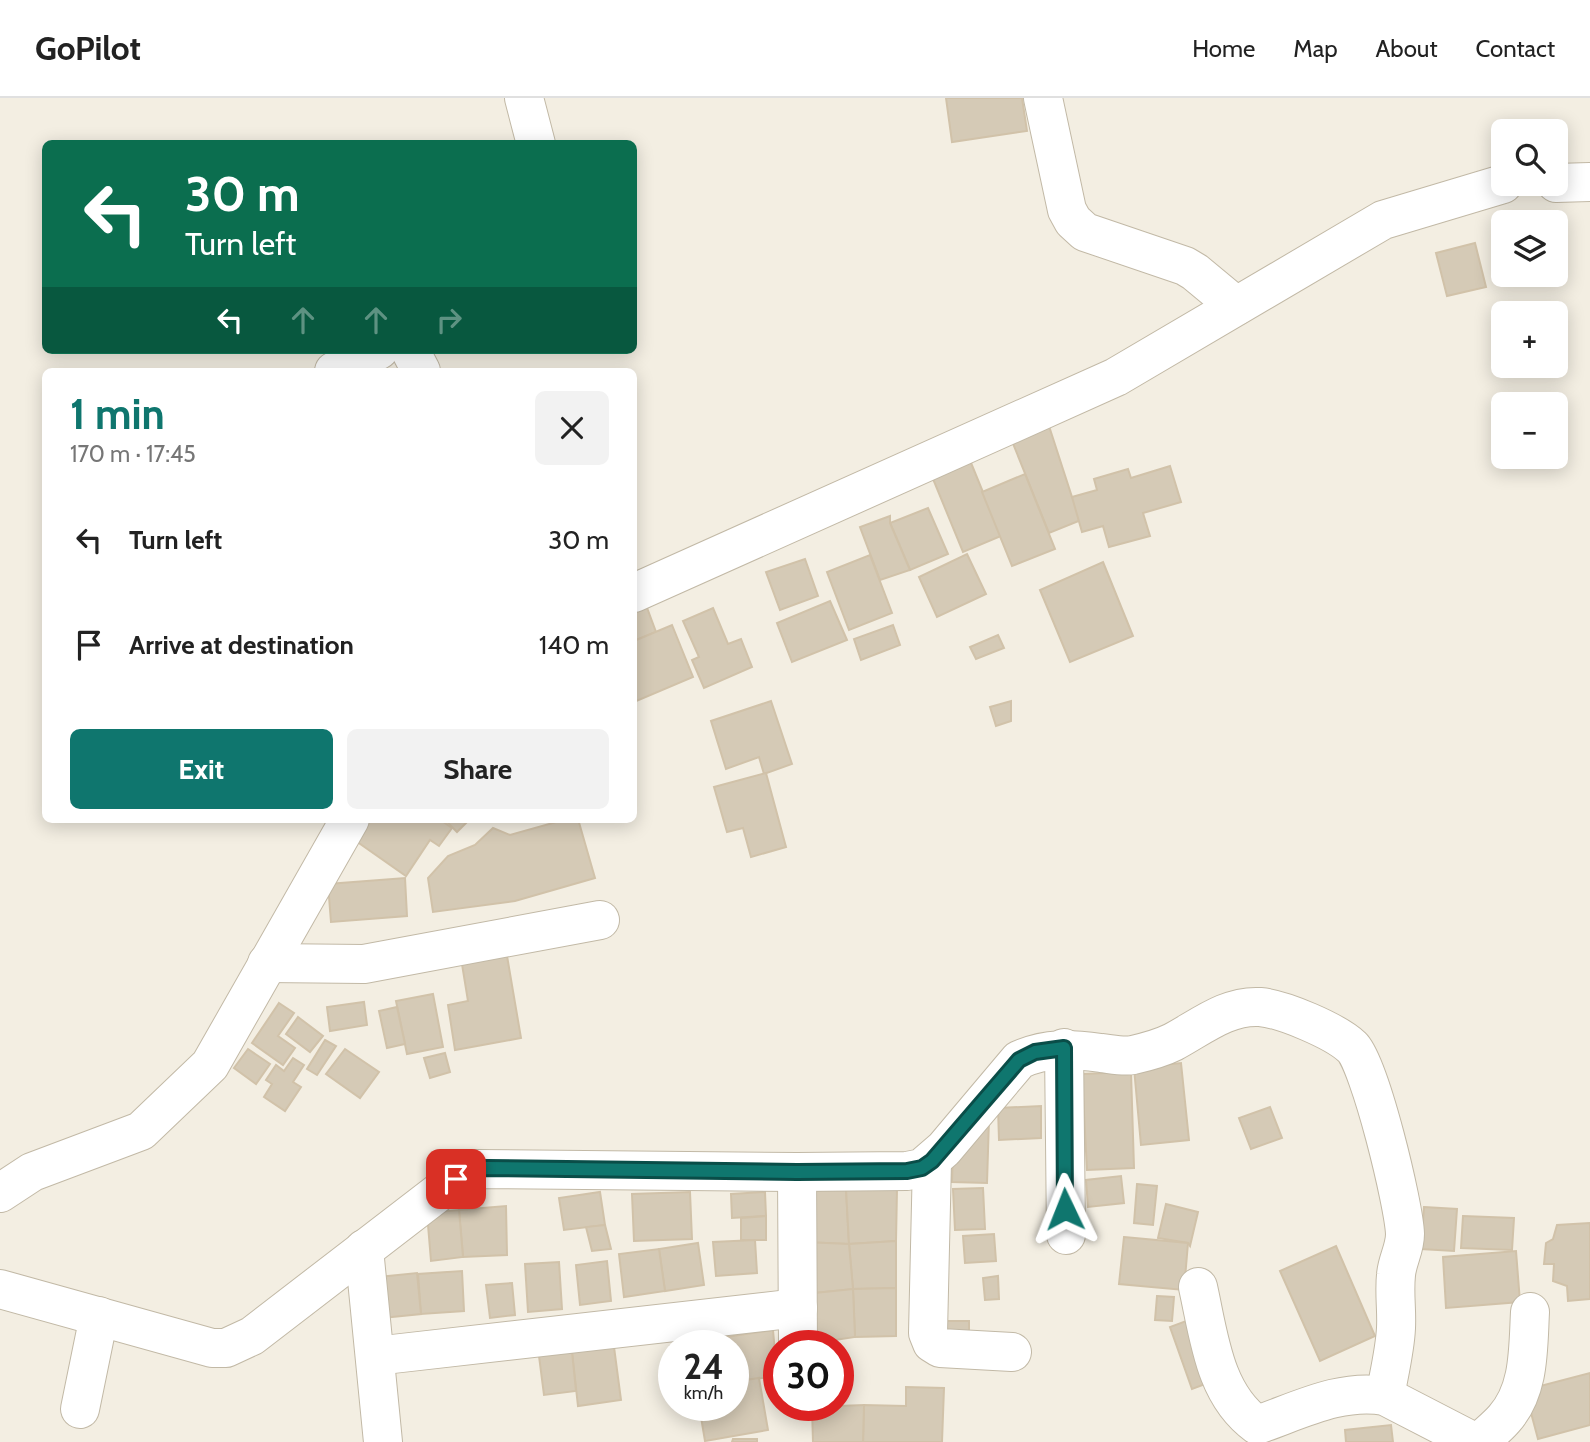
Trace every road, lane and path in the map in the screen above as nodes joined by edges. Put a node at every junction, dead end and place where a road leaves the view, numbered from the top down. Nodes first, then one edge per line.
1 (524, 98) edge
2 (1043, 98) edge
3 (535, 140) edge
4 (1590, 182) edge
5 (1568, 183) edge
6 (1491, 188) edge
7 (1236, 306) junction
8 (370, 354) edge
9 (340, 368) edge
10 (637, 592) edge
11 (348, 823) edge
12 (600, 920) dead end
13 (267, 963) junction
14 (1064, 1048) junction
15 (932, 1161) junction
16 (797, 1172) junction
17 (0, 1194) edge
18 (1066, 1235) dead end
19 (365, 1249) junction
20 (1198, 1287) dead end
21 (0, 1289) edge
22 (798, 1308) junction
23 (1530, 1312) dead end
24 (99, 1316) junction
25 (798, 1330) edge
26 (1012, 1352) dead end
27 (375, 1356) junction
28 (1385, 1396) junction
29 (80, 1409) dead end
30 (383, 1442) edge
31 (1474, 1442) edge
32 (1480, 1442) edge

1 - 3 street
2 - 7 street
4 - 5 street
6 - 7 street
7 - 10 street
8 - 9 street
11 - 13 street
12 - 13 street
13 - 17 street
14 - 15 street
14 - 18 street
14 - 28 street
15 - 16 street
15 - 26 street
16 - 19 street
16 - 22 street
19 - 24 street
19 - 27 street
20 - 28 street
21 - 24 street
22 - 25 street
22 - 27 street
23 - 32 street
24 - 29 street
27 - 30 street
28 - 31 street

